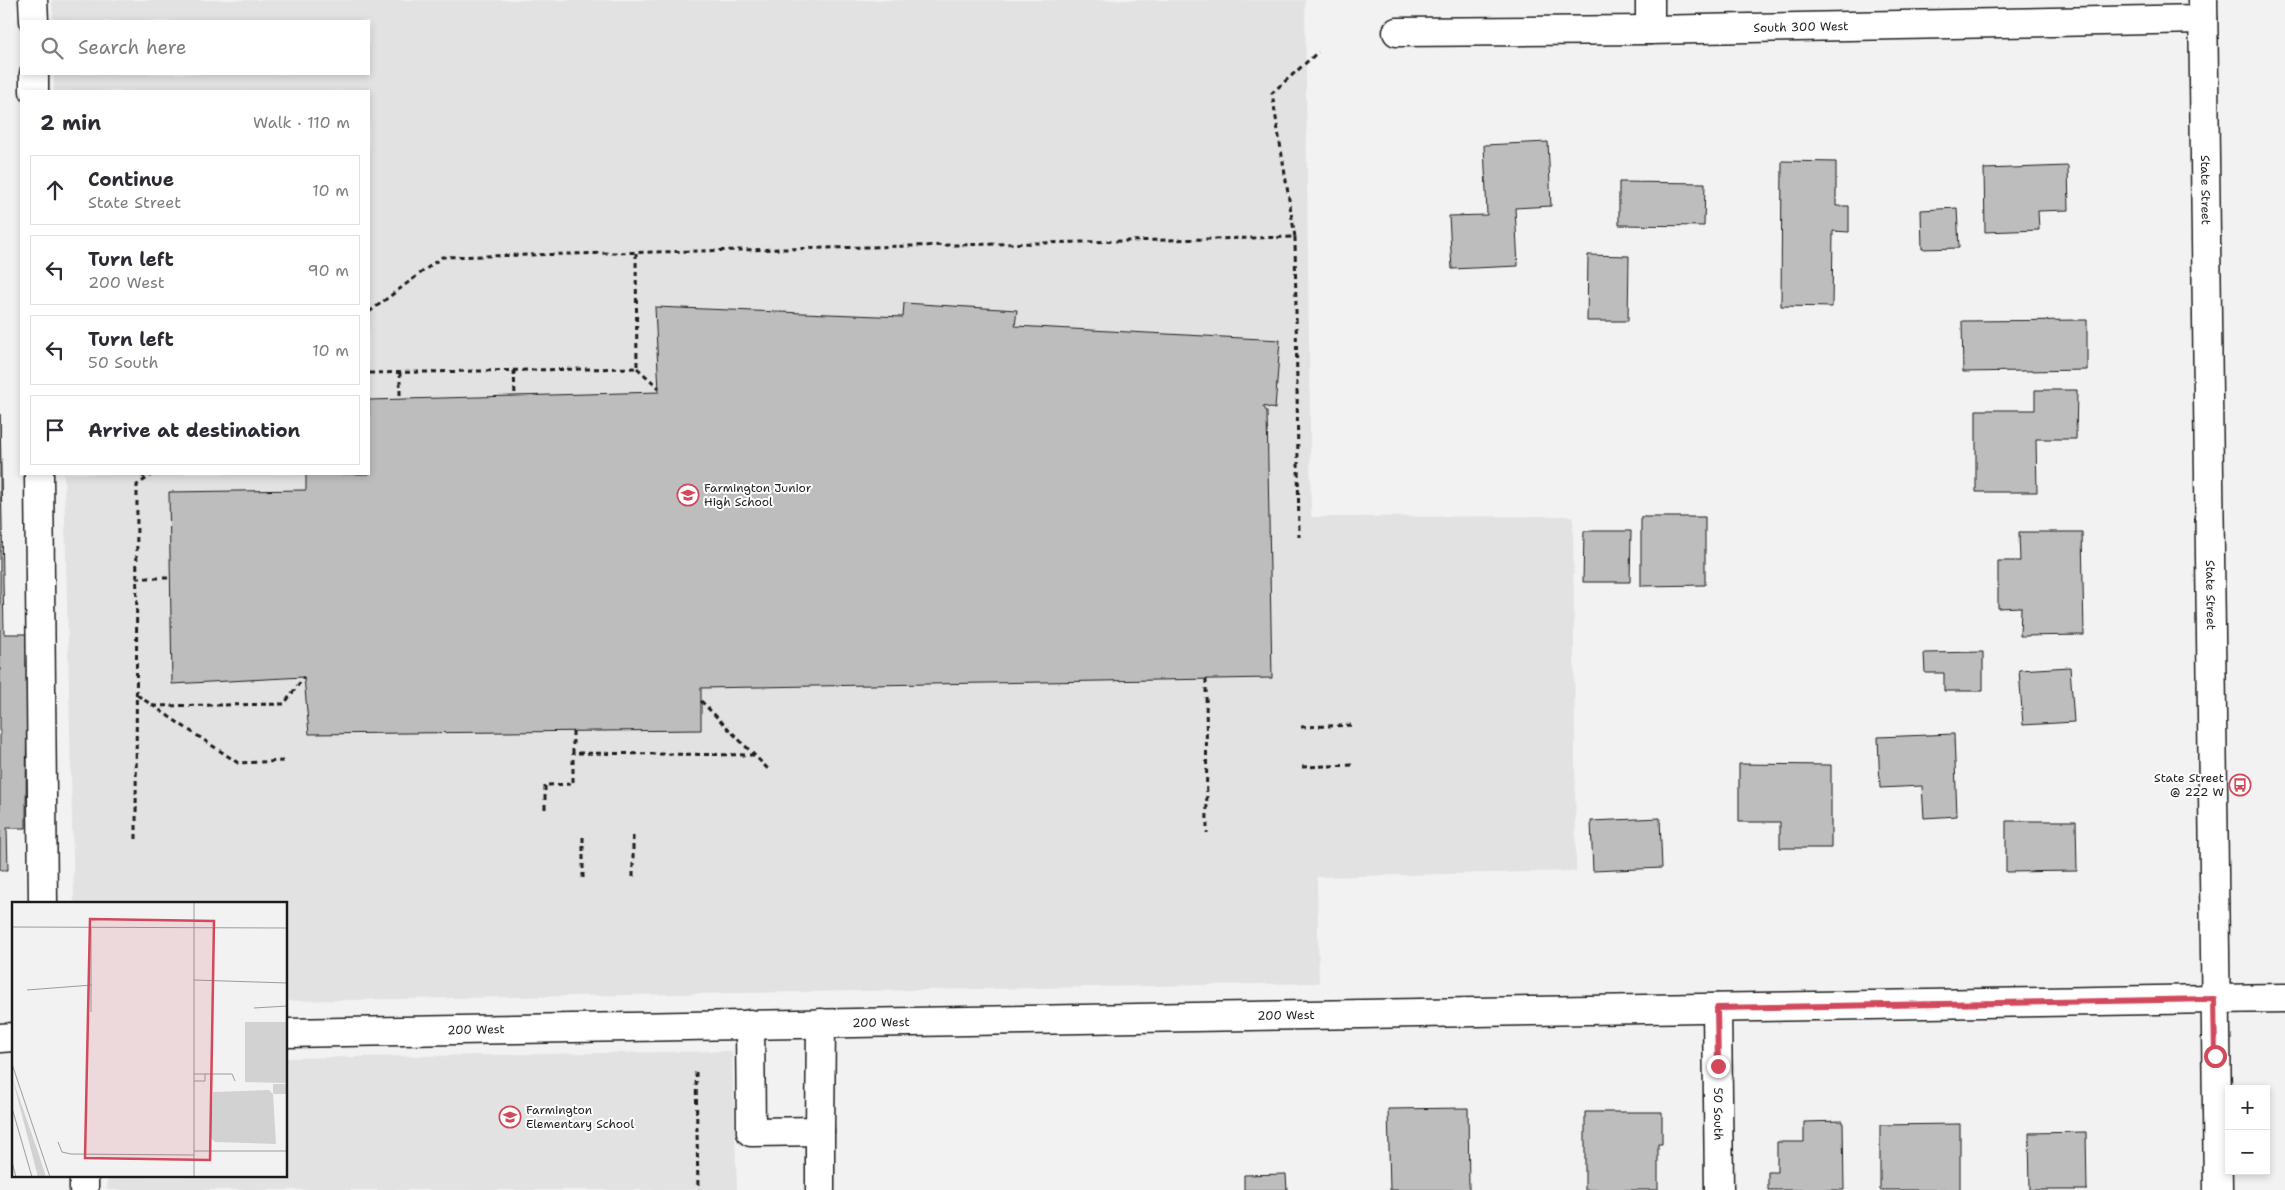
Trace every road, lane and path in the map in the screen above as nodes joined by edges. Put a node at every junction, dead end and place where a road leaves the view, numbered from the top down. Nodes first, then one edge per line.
1 (34, 0) edge
2 (1650, 0) edge
3 (2203, 9) edge
4 (34, 20) edge
5 (1650, 30) junction
6 (1397, 32) dead end
7 (1318, 52) dead end
8 (34, 75) edge
9 (34, 90) edge
10 (1295, 237) junction
11 (636, 253) junction
12 (370, 311) edge
13 (637, 368) junction
14 (514, 370) junction
15 (400, 372) junction
16 (370, 373) edge
17 (659, 388) dead end
18 (515, 396) dead end
19 (400, 399) dead end
20 (39, 475) edge
21 (142, 475) edge
22 (152, 475) edge
23 (146, 479) junction
24 (1299, 537) dead end
25 (136, 578) junction
26 (170, 578) dead end
27 (304, 677) dead end
28 (1206, 679) dead end
29 (136, 694) junction
30 (701, 701) dead end
31 (152, 706) junction
32 (1355, 726) dead end
33 (1302, 727) dead end
34 (573, 731) dead end
35 (573, 753) junction
36 (753, 755) junction
37 (286, 762) dead end
38 (1354, 765) dead end
39 (1302, 767) dead end
40 (770, 771) dead end
41 (546, 809) dead end
42 (1207, 833) dead end
43 (632, 836) dead end
44 (583, 837) dead end
45 (136, 839) dead end
46 (583, 880) dead end
47 (633, 881) dead end
48 (43, 902) edge
49 (2285, 998) edge
50 (2214, 999) junction
51 (1717, 1008) junction
52 (821, 1023) junction
53 (750, 1024) junction
54 (288, 1032) edge
55 (696, 1072) dead end
56 (820, 1131) junction
57 (698, 1190) edge
58 (820, 1190) edge
59 (1719, 1190) edge
60 (2218, 1190) edge

1 - 4 main road
2 - 5 main road
3 - 5 main road, South 300 West
3 - 50 main road, State Street
5 - 6 main road, South 300 West
7 - 10 path
8 - 9 main road
10 - 11 path
10 - 24 path
11 - 12 path
11 - 13 path
13 - 14 path
13 - 17 path
14 - 15 path
14 - 18 path
15 - 16 path
15 - 19 path
20 - 48 main road
21 - 23 path
22 - 23 path
23 - 25 path
25 - 26 path
25 - 29 path
27 - 31 path
28 - 42 path
29 - 31 path
29 - 45 path
30 - 36 path
31 - 37 path
32 - 33 path
34 - 35 path
35 - 36 path
35 - 41 path
36 - 40 path
38 - 39 path
43 - 47 path
44 - 46 path
49 - 50 main road, 200 West
50 - 51 main road, 200 West
50 - 60 main road, State Street
51 - 52 main road, 200 West
51 - 59 main road, 50 South
52 - 53 main road, 200 West
52 - 56 main road
53 - 54 main road, 200 West
53 - 56 main road
55 - 57 path
56 - 58 main road

